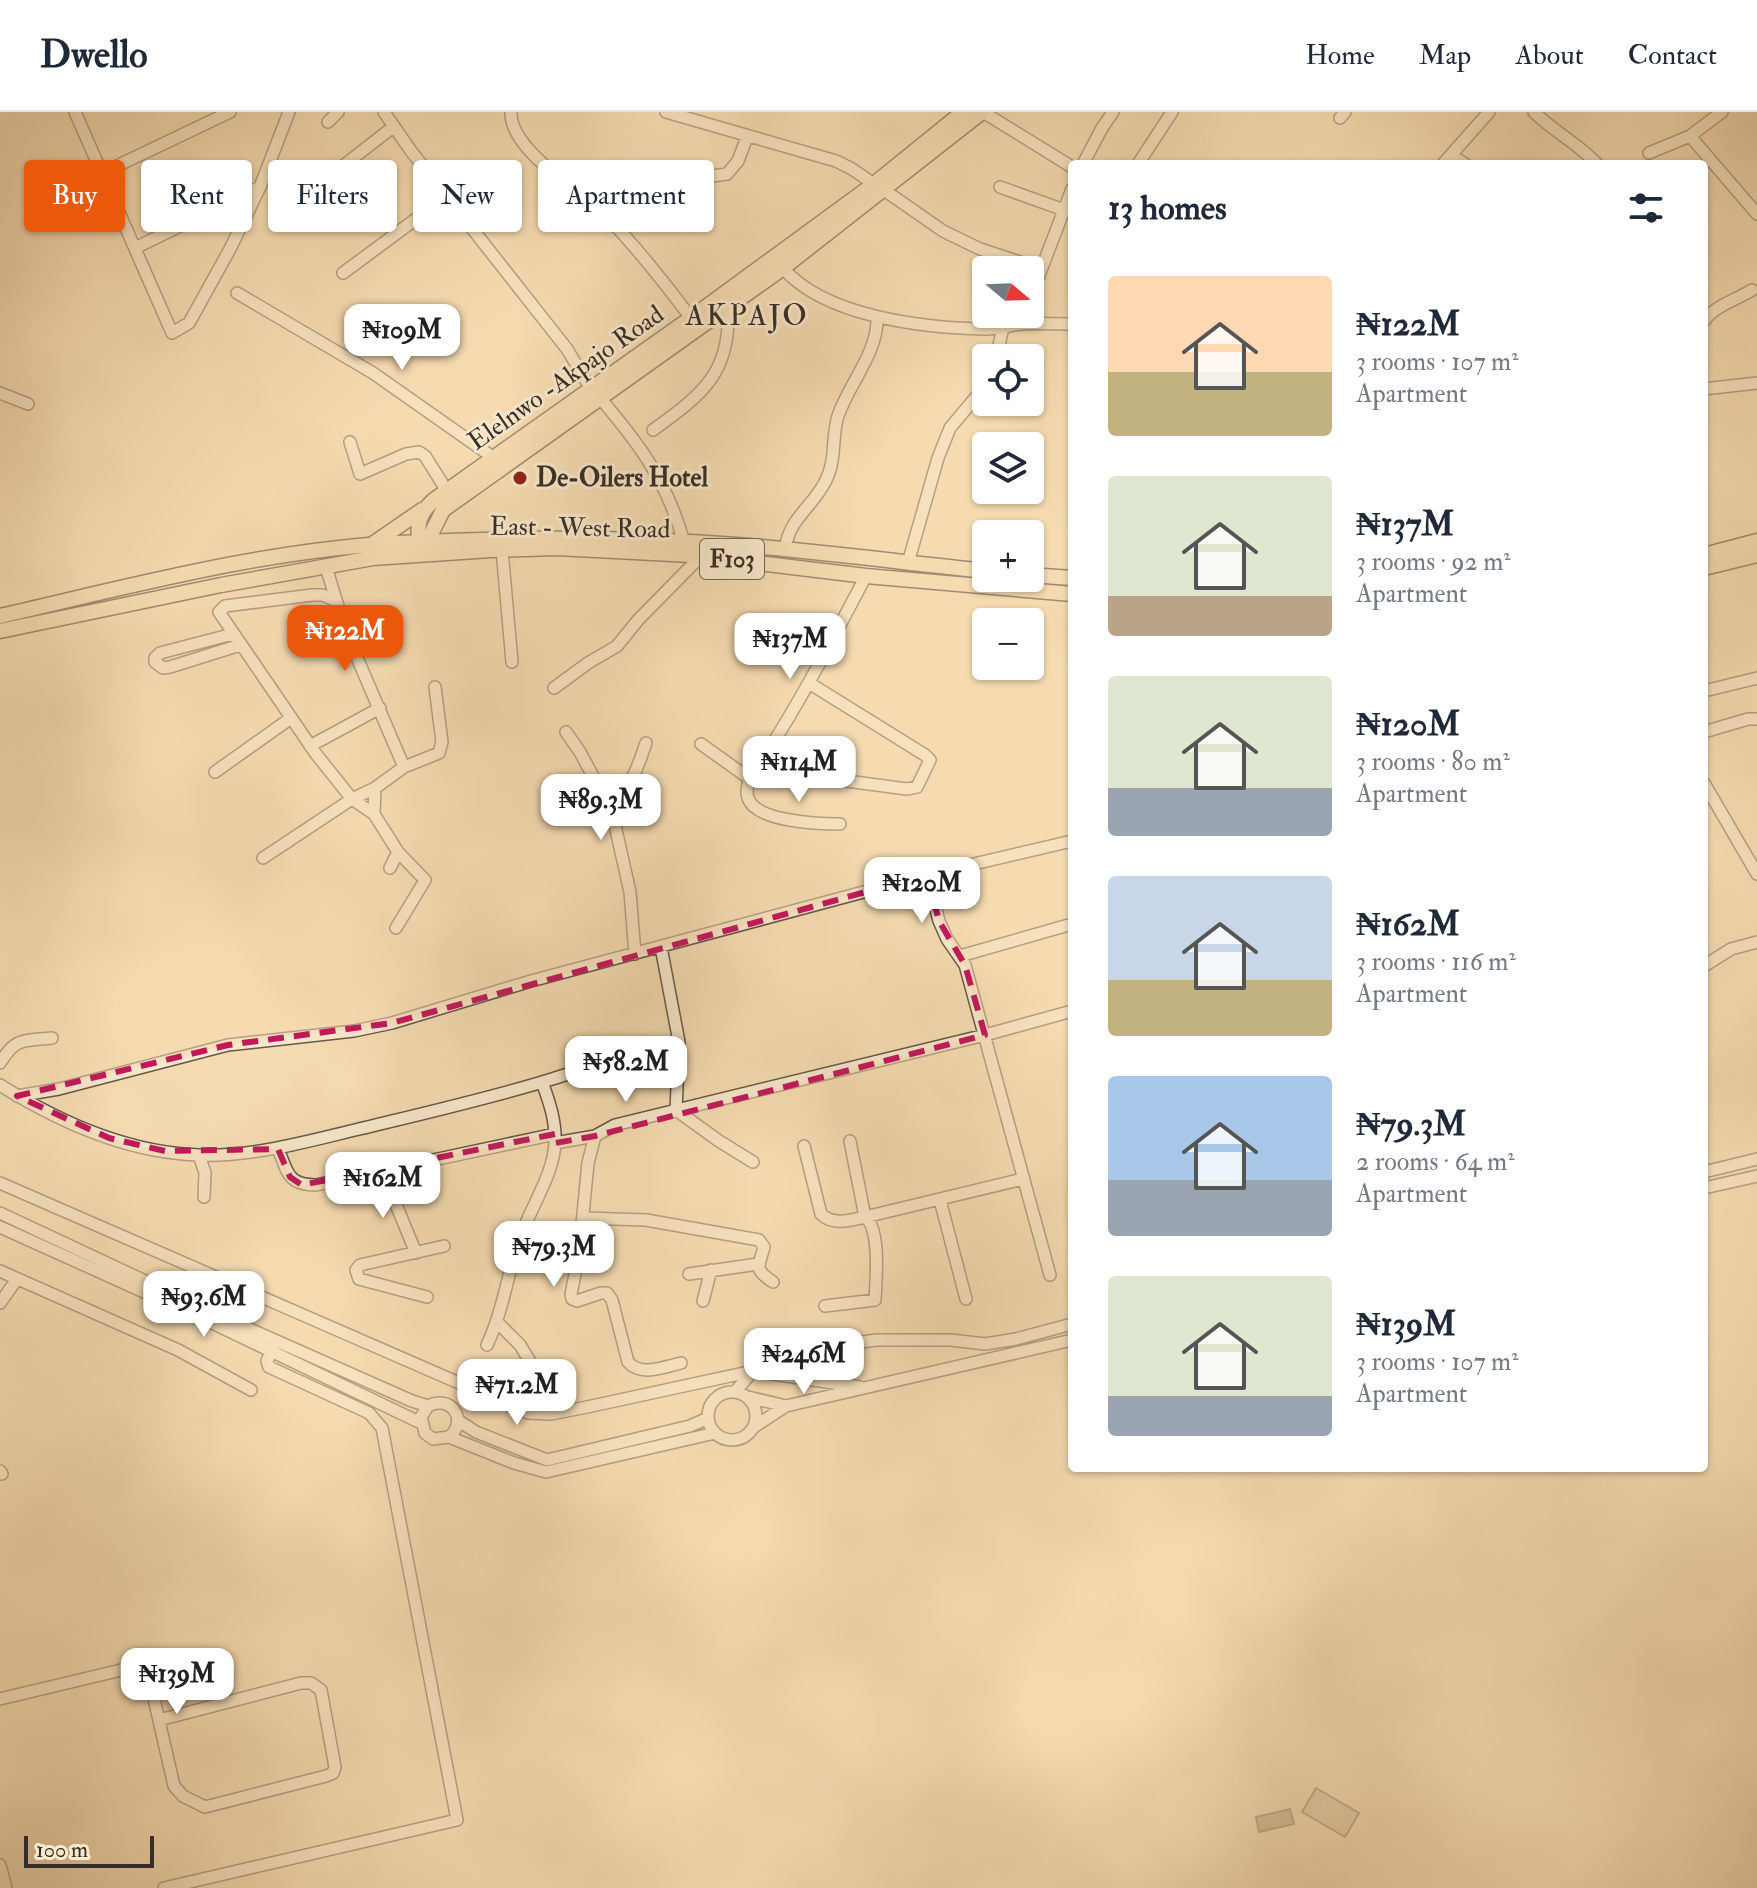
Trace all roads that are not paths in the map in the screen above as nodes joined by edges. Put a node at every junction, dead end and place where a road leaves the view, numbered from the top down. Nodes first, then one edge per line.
1 (75, 112) edge
2 (230, 112) edge
3 (289, 112) edge
4 (338, 112) edge
5 (384, 112) edge
6 (511, 112) edge
7 (666, 112) edge
8 (963, 112) edge
9 (982, 112) edge
10 (1113, 112) edge
11 (1172, 112) edge
12 (1489, 112) edge
13 (1534, 112) edge
14 (1722, 112) edge
15 (328, 122) dead end
16 (393, 127) junction
17 (1690, 136) junction
18 (747, 137) junction
19 (1649, 153) dead end
20 (96, 160) edge
21 (351, 160) edge
22 (419, 160) edge
23 (1085, 160) edge
24 (1141, 160) edge
25 (1447, 160) edge
26 (1593, 160) edge
27 (125, 162) edge
28 (1068, 165) edge
29 (714, 176) edge
30 (260, 187) junction
31 (879, 187) junction
32 (1000, 187) dead end
33 (1068, 200) edge
34 (1064, 210) junction
35 (1757, 214) edge
36 (413, 223) edge
37 (125, 225) edge
38 (475, 232) edge
39 (135, 248) junction
40 (1001, 256) edge
41 (1044, 261) edge
42 (783, 268) junction
43 (343, 273) dead end
44 (1752, 290) dead end
45 (237, 293) dead end
46 (728, 307) junction
47 (1708, 317) edge
48 (691, 318) junction
49 (877, 318) junction
50 (1044, 321) edge
51 (1068, 324) edge
52 (972, 328) edge
53 (974, 328) edge
54 (1003, 328) joint
55 (999, 344) edge
56 (1757, 383) edge
57 (1708, 389) edge
58 (0, 393) edge
59 (595, 394) junction
60 (972, 402) edge
61 (28, 404) dead end
62 (653, 430) dead end
63 (350, 442) dead end
64 (494, 458) junction
65 (447, 491) junction
66 (422, 510) junction
67 (443, 510) junction
68 (468, 541) junction
69 (1757, 541) edge
70 (684, 542) junction
71 (425, 548) junction
72 (502, 550) junction
73 (785, 550) junction
74 (372, 552) junction
75 (1708, 554) edge
76 (702, 555) junction
77 (1757, 555) edge
78 (908, 563) junction
79 (326, 567) junction
80 (1708, 567) edge
81 (972, 570) edge
82 (866, 576) junction
83 (1044, 576) edge
84 (1068, 578) edge
85 (1068, 594) edge
86 (334, 600) junction
87 (0, 626) edge
88 (236, 640) junction
89 (512, 662) dead end
90 (1757, 678) edge
91 (809, 683) junction
92 (435, 687) dead end
93 (554, 688) dead end
94 (1708, 690) edge
95 (380, 708) junction
96 (291, 718) junction
97 (1757, 719) edge
98 (1708, 731) edge
99 (566, 732) dead end
100 (646, 743) dead end
101 (701, 744) dead end
102 (310, 746) junction
103 (763, 759) junction
104 (404, 767) junction
105 (215, 772) dead end
106 (750, 779) junction
107 (375, 788) junction
108 (1708, 790) edge
109 (352, 799) junction
110 (612, 812) junction
111 (374, 814) junction
112 (840, 824) dead end
113 (1068, 842) edge
114 (398, 852) junction
115 (263, 858) dead end
116 (390, 868) dead end
117 (1757, 874) edge
118 (927, 875) junction
119 (1068, 925) edge
120 (396, 928) dead end
121 (1757, 942) edge
122 (661, 947) junction
123 (635, 954) junction
124 (960, 956) junction
125 (1708, 963) edge
126 (1068, 1012) edge
127 (985, 1035) junction
128 (52, 1038) dead end
129 (679, 1042) junction
130 (0, 1063) edge
131 (542, 1082) junction
132 (0, 1085) edge
133 (17, 1096) junction
134 (676, 1110) junction
135 (595, 1136) junction
136 (555, 1139) junction
137 (850, 1141) dead end
138 (804, 1146) dead end
139 (278, 1149) junction
140 (199, 1155) junction
141 (1757, 1159) edge
142 (753, 1162) dead end
143 (1708, 1171) edge
144 (383, 1173) junction
145 (1757, 1176) edge
146 (1023, 1179) junction
147 (0, 1183) edge
148 (1708, 1187) edge
149 (204, 1197) dead end
150 (940, 1200) junction
151 (0, 1213) edge
152 (865, 1217) junction
153 (583, 1218) junction
154 (0, 1227) edge
155 (444, 1246) dead end
156 (416, 1253) junction
157 (758, 1264) junction
158 (711, 1270) junction
159 (0, 1271) edge
160 (689, 1274) dead end
161 (1050, 1275) dead end
162 (17, 1279) junction
163 (773, 1282) dead end
164 (427, 1297) dead end
165 (966, 1299) dead end
166 (703, 1301) dead end
167 (0, 1303) edge
168 (825, 1306) dead end
169 (498, 1323) junction
170 (1068, 1325) edge
171 (1053, 1329) junction
172 (276, 1341) junction
173 (1068, 1341) edge
174 (487, 1345) dead end
175 (1052, 1345) junction
176 (270, 1353) junction
177 (681, 1363) dead end
178 (753, 1371) junction
179 (540, 1378) dead end
180 (867, 1387) junction
181 (251, 1390) dead end
182 (735, 1392) junction
183 (748, 1397) junction
184 (428, 1406) junction
185 (786, 1406) junction
186 (708, 1418) junction
187 (459, 1421) junction
188 (421, 1423) junction
189 (754, 1427) junction
190 (715, 1433) junction
191 (449, 1437) junction
192 (0, 1699) edge
193 (159, 1720) junction
194 (0, 1865) edge
195 (6, 1888) edge
196 (164, 1888) edge

1 - 20 street
2 - 27 street
3 - 30 street
4 - 15 street
5 - 16 street
6 - 48 street
7 - 18 street
8 - 31 main road, Elelnwo -Akpajo Road
9 - 28 street
9 - 31 main road
10 - 23 street
11 - 24 street
12 - 25 street
13 - 26 street
14 - 17 street
16 - 21 street
16 - 22 street
17 - 19 street
17 - 35 street
18 - 29 street
18 - 31 street
30 - 39 street
30 - 39 street
31 - 40 street
31 - 42 main road
31 - 48 main road, Elelnwo -Akpajo Road
32 - 34 street
33 - 34 street
34 - 41 street
36 - 43 street
37 - 39 street
38 - 59 street
42 - 46 main road
42 - 49 street
44 - 47 street
45 - 64 street
46 - 59 main road
46 - 62 street
48 - 59 main road, Elelnwo -Akpajo Road
49 - 52 street
49 - 73 street
50 - 51 street
53 - 54 street
54 - 55 street
56 - 57 street
58 - 61 street
59 - 64 main road, Elelnwo -Akpajo Road
59 - 67 main road
59 - 70 street
60 - 78 street
63 - 65 street
64 - 65 main road, Elelnwo -Akpajo Road
65 - 66 main road, Elelnwo -Akpajo Road
66 - 71 main road
66 - 74 main road, Elelnwo -Akpajo Road
67 - 68 main road
67 - 71 main road
68 - 70 main road, East - West Road / F103
68 - 71 main road, East - West Road / F103
69 - 75 main road
70 - 73 main road, East - West Road / F103
71 - 72 main road, East - West Road / F103
71 - 74 main road, East - West Road / F103
72 - 76 main road, East - West Road / F103
72 - 89 street
73 - 78 main road, East - West Road / F103
74 - 79 main road, F103
74 - 87 main road, F103
76 - 82 main road, East - West Road / F103
76 - 93 street
77 - 80 main road
78 - 81 main road, East - West Road / F103
79 - 86 street
79 - 87 main road, F103
82 - 85 main road, East - West Road / F103
82 - 91 street
83 - 84 main road
86 - 88 street
86 - 95 street
88 - 88 street
88 - 96 street
90 - 94 street
91 - 103 street
91 - 103 street
92 - 104 street
95 - 102 street
95 - 104 street
96 - 102 street
96 - 105 street
97 - 98 street
99 - 110 street
100 - 110 street
101 - 106 street
102 - 109 street
103 - 106 street
104 - 107 street
106 - 112 street
107 - 109 street
107 - 111 street
108 - 117 street
109 - 111 street
109 - 115 street
110 - 123 street
111 - 114 street
113 - 118 street
114 - 116 street
114 - 120 street
118 - 122 street
118 - 124 street
119 - 124 street
121 - 125 street
122 - 123 street
122 - 129 street
123 - 133 street
124 - 127 street
126 - 127 street
127 - 134 street
127 - 146 street
128 - 130 street
129 - 131 street
129 - 134 street
131 - 136 street
131 - 139 street
132 - 133 street
133 - 140 street
134 - 135 street
134 - 142 street
135 - 136 street
135 - 153 street
136 - 144 street
136 - 169 street
137 - 152 street
138 - 152 street
139 - 140 street
139 - 144 street
140 - 149 street
141 - 143 street
144 - 156 street
145 - 148 street
146 - 150 street
146 - 161 street
147 - 178 street
150 - 152 street
150 - 165 street
151 - 172 street
152 - 168 street
153 - 157 street
153 - 177 street
154 - 176 street
155 - 156 street
156 - 164 street
157 - 158 street
157 - 163 street
158 - 160 street
158 - 166 street
159 - 162 street
162 - 167 street
162 - 181 street
169 - 174 street
169 - 179 street
170 - 171 street
171 - 175 street
171 - 178 street
172 - 176 street
172 - 184 street
173 - 175 street
175 - 180 street
176 - 188 street
176 - 196 street
178 - 180 street
178 - 182 street
180 - 185 street
182 - 183 street
182 - 186 street
183 - 185 street
183 - 189 street
184 - 187 street
184 - 188 street
185 - 189 street
186 - 187 street
186 - 190 street
187 - 191 street
188 - 191 street
189 - 190 street
190 - 191 street
192 - 193 street
193 - 193 street
194 - 195 street

